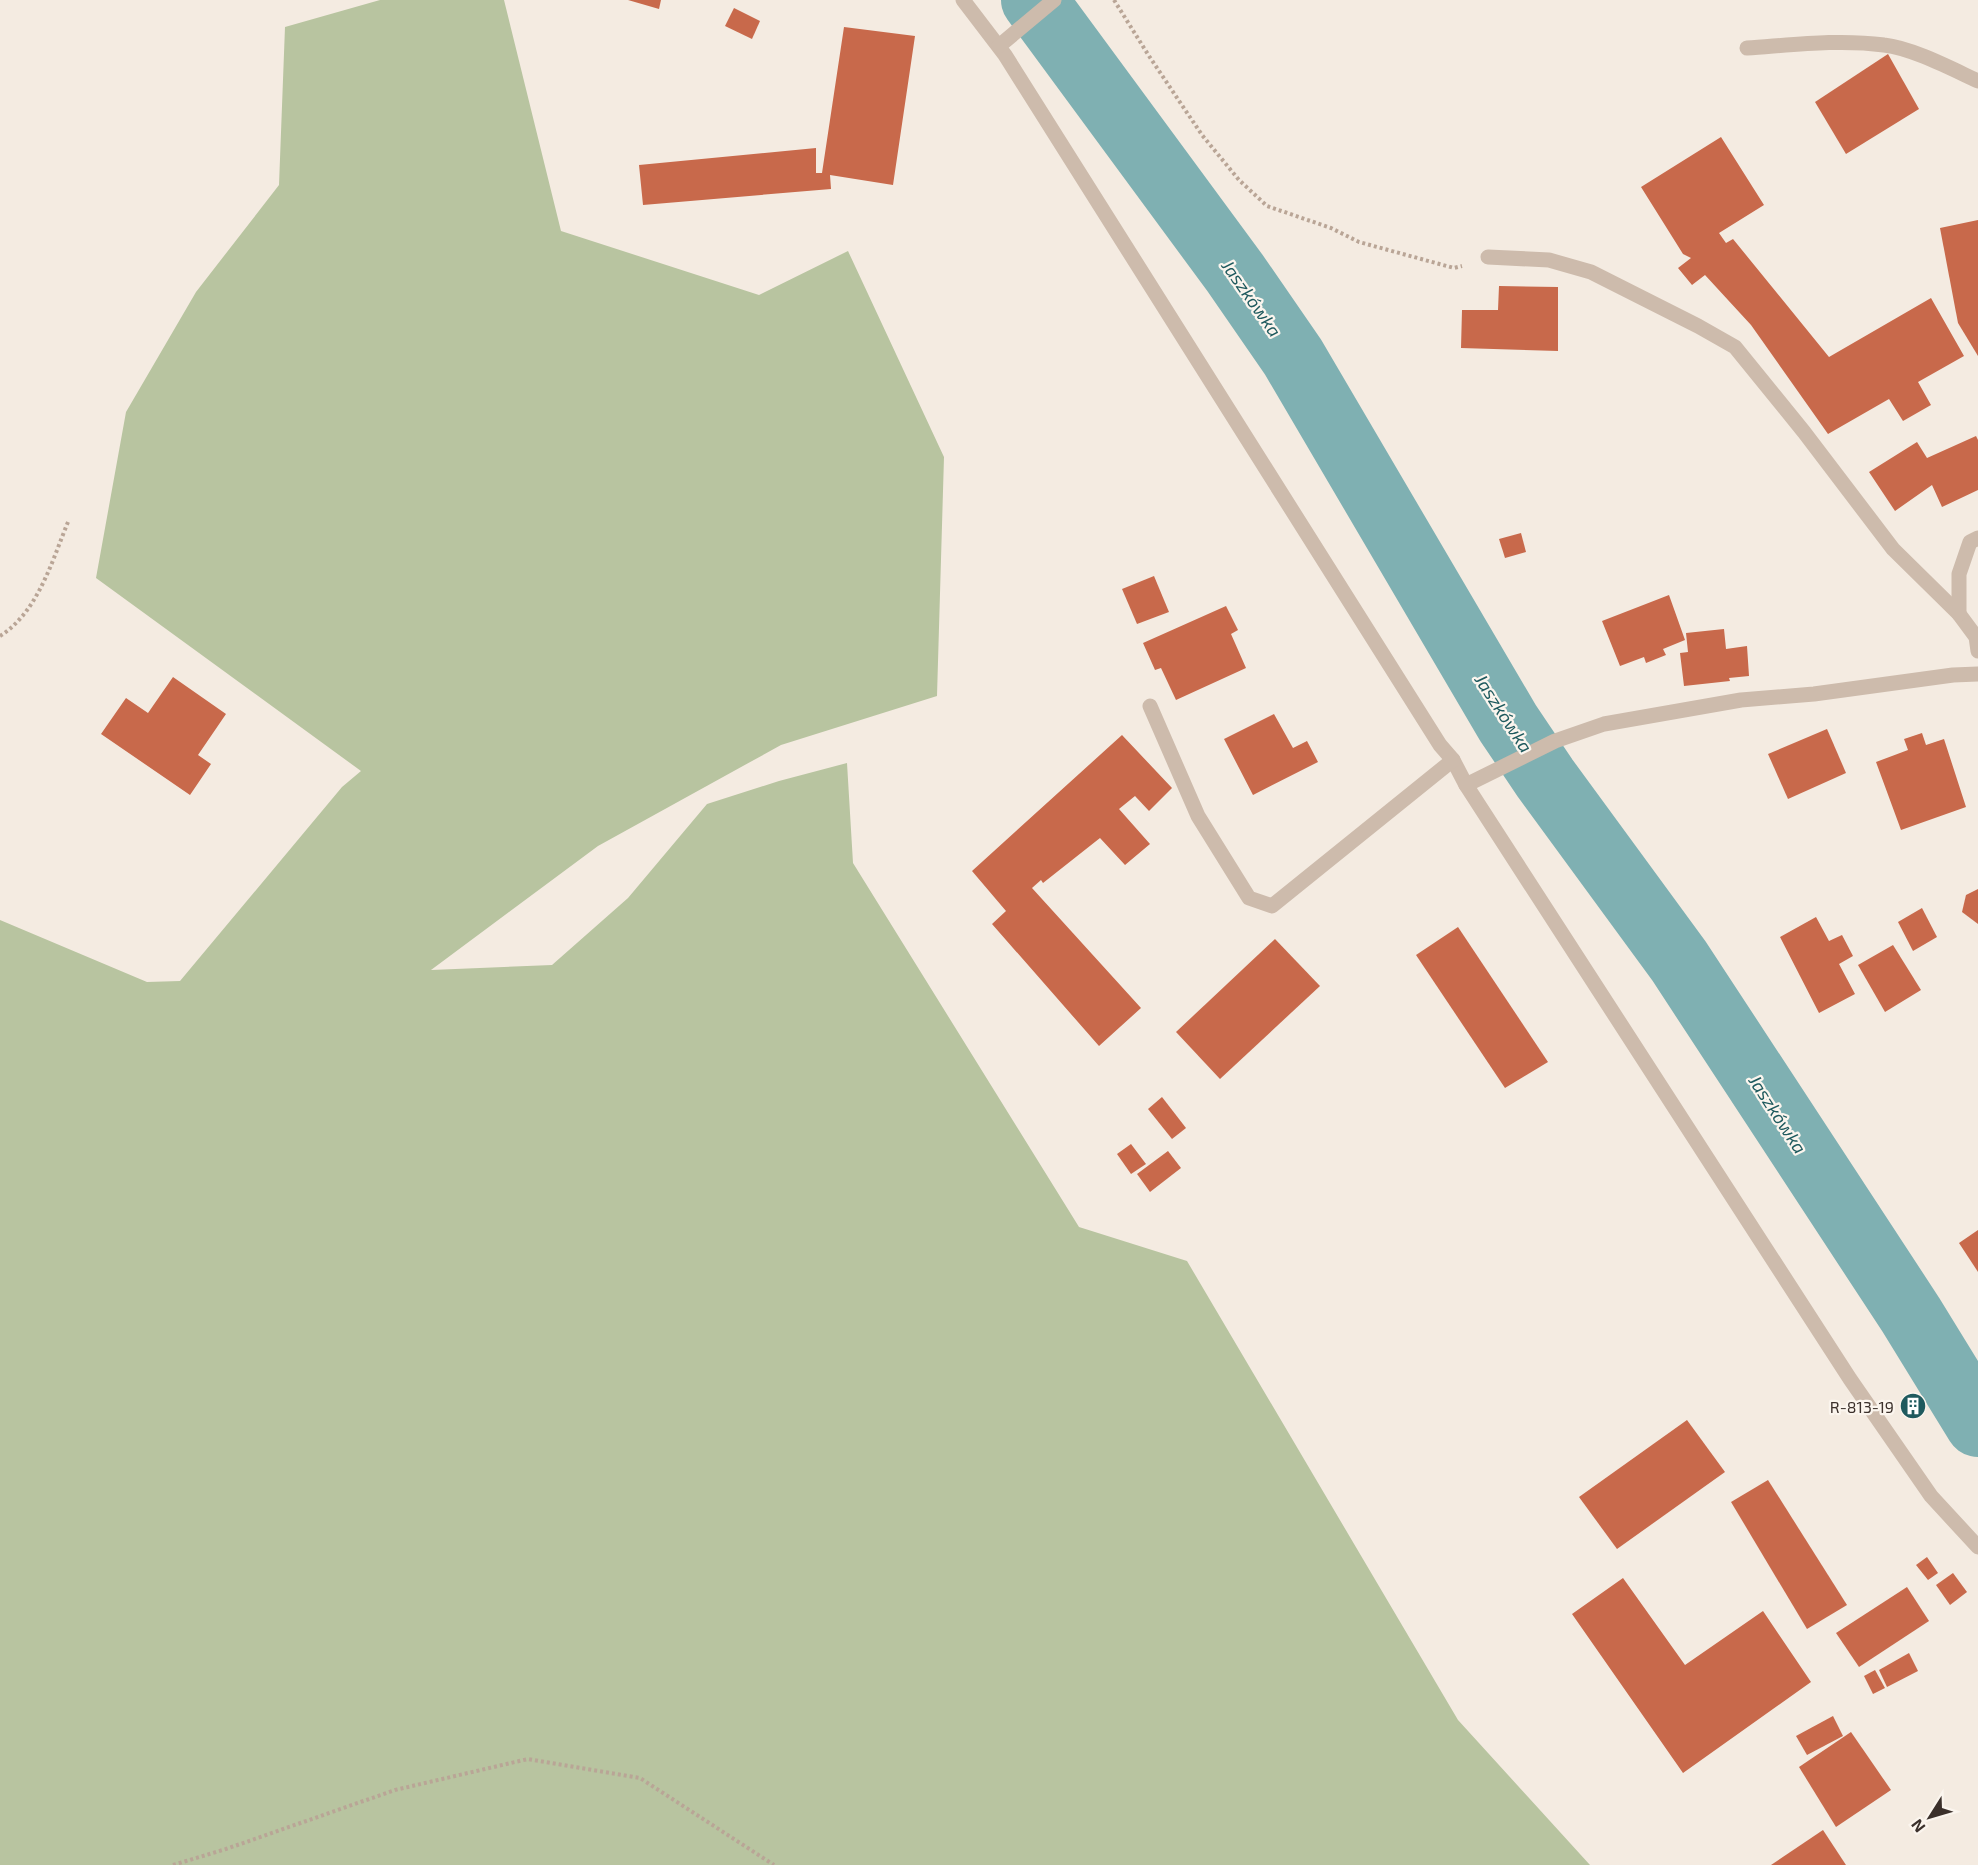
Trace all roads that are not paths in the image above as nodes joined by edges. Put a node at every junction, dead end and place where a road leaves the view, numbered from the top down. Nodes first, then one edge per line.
1 (963, 0) edge
2 (1054, 0) edge
3 (999, 46) junction
4 (1747, 48) dead end
5 (1978, 81) edge
6 (1488, 257) road end
7 (1978, 538) edge
8 (1959, 614) junction
9 (1978, 651) edge
10 (1978, 675) edge
11 (1150, 706) dead end
12 (1453, 760) junction
13 (1466, 785) junction
14 (1978, 1547) edge

1 - 3 street
2 - 3 street
3 - 12 street
4 - 5 street
6 - 8 street
7 - 8 street
8 - 9 street
10 - 13 street
11 - 12 street
12 - 13 street
13 - 14 street

